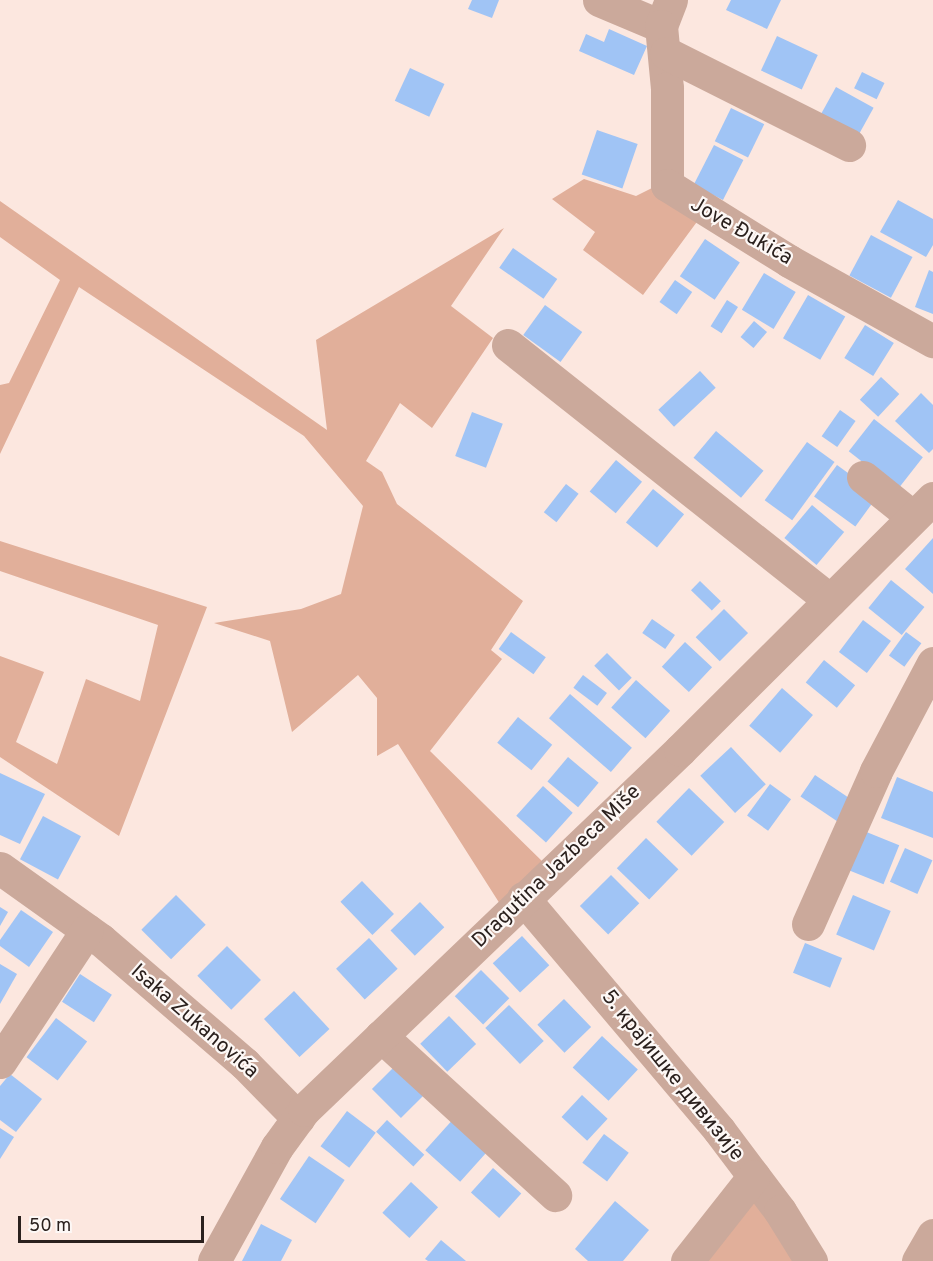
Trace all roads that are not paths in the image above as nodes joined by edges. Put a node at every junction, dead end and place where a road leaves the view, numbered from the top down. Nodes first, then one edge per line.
1 (599, 0) edge
2 (666, 26) edge
3 (849, 145) dead end
4 (933, 341) edge
5 (508, 345) dead end
6 (863, 477) dead end
7 (923, 508) edge
8 (830, 600) junction
9 (933, 663) edge
10 (0, 868) edge
11 (523, 898) junction
12 (808, 924) dead end
13 (87, 930) junction
14 (381, 1036) junction
15 (0, 1062) edge
16 (298, 1118) junction
17 (754, 1176) junction
18 (555, 1195) dead end
19 (933, 1235) edge
20 (214, 1261) edge
21 (687, 1261) edge
22 (811, 1261) edge
23 (918, 1261) edge

1 - 2 street
2 - 3 street
2 - 4 street, Jove Đukića
5 - 8 street
6 - 7 street
7 - 8 street, Dragutina Jazbeca Miše
8 - 11 street, Dragutina Jazbeca Miše
9 - 12 street
10 - 13 street, Isaka Zukanovića
11 - 14 street, Dragutina Jazbeca Miše
11 - 17 street, 5. крајишке дивизије
13 - 15 street
13 - 16 street, Isaka Zukanovića
14 - 16 street, Dragutina Jazbeca Miše
14 - 18 street
16 - 20 street, Dragutina Jazbeca Miše
17 - 21 street
17 - 22 street, 5. крајишке дивизије
19 - 23 street

